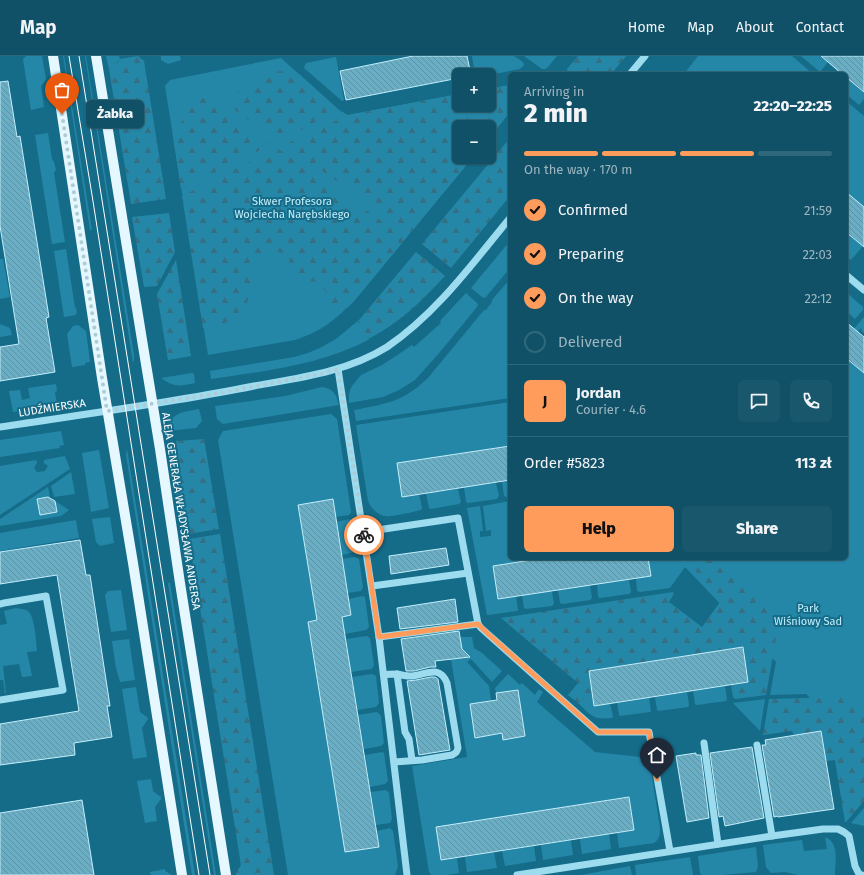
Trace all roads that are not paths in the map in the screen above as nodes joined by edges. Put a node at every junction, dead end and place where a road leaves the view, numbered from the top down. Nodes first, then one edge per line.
1 (52, 56) edge
2 (96, 56) edge
3 (645, 56) edge
4 (632, 72) edge
5 (508, 220) edge
6 (848, 277) edge
7 (864, 290) edge
8 (338, 369) junction
9 (153, 404) junction
10 (107, 411) junction
11 (0, 427) edge
12 (364, 532) junction
13 (468, 573) junction
14 (372, 586) junction
15 (0, 604) edge
16 (478, 624) junction
17 (379, 637) junction
18 (397, 674) junction
19 (384, 675) junction
20 (0, 700) edge
21 (704, 743) dead end
22 (757, 745) dead end
23 (412, 760) junction
24 (394, 762) junction
25 (772, 836) junction
26 (718, 844) junction
27 (670, 851) junction
28 (547, 873) edge
29 (182, 875) edge
30 (226, 875) edge
31 (407, 875) edge
32 (517, 875) edge
33 (862, 875) edge

1 - 10 main road
2 - 9 main road, ALEJA GENERAŁA WŁADYSŁAWA ANDERSA
3 - 4 street
5 - 8 street, LUDŹMIERSKA
6 - 7 street
8 - 9 street, LUDŹMIERSKA
8 - 12 street
9 - 10 street, LUDŹMIERSKA
9 - 30 main road, ALEJA GENERAŁA WŁADYSŁAWA ANDERSA
10 - 11 street, LUDŹMIERSKA
10 - 29 main road
12 - 13 street
12 - 14 street
13 - 14 street
13 - 16 street
14 - 17 street
15 - 20 street
16 - 17 street
16 - 27 street
17 - 19 street
18 - 19 street
18 - 23 street
18 - 23 street
19 - 24 street
21 - 26 street
22 - 25 street
23 - 24 street
24 - 31 street
25 - 26 street
25 - 33 street
26 - 27 street
27 - 28 street
28 - 32 street

